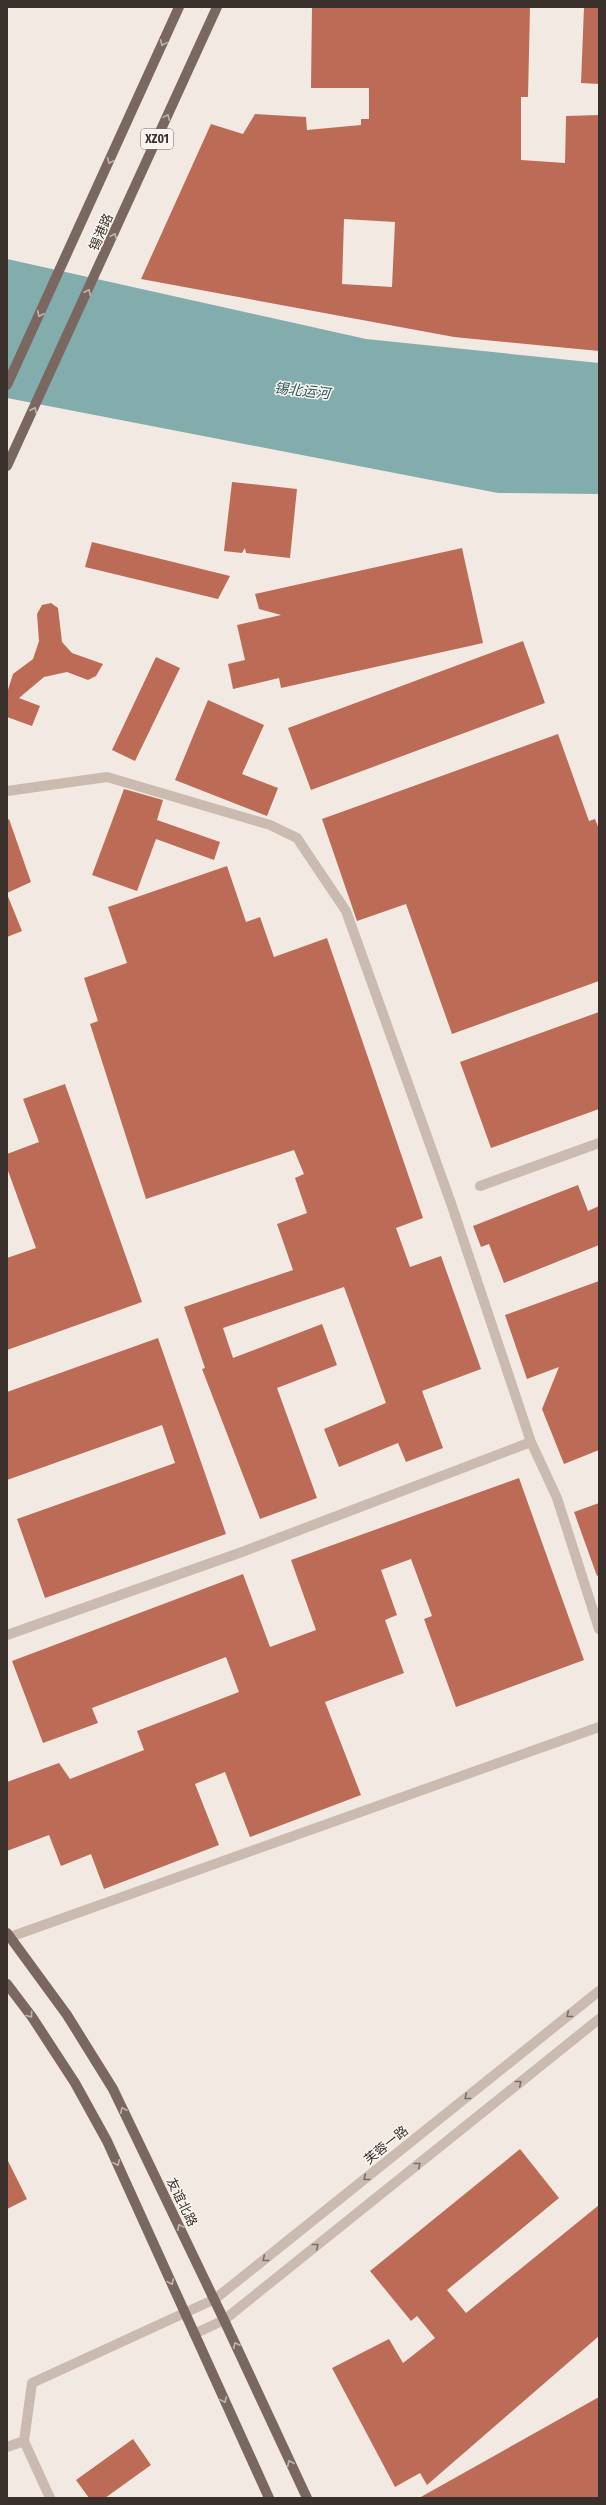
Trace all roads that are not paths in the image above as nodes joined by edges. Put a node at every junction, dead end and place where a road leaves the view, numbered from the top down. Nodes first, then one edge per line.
1 (179, 7) edge
2 (217, 7) edge
3 (7, 386) edge
4 (7, 466) edge
5 (7, 791) edge
6 (599, 1143) edge
7 (480, 1186) dead end
8 (531, 1442) junction
9 (599, 1629) edge
10 (7, 1635) edge
11 (599, 1727) edge
12 (9, 1935) edge
13 (7, 1984) edge
14 (599, 1991) edge
15 (599, 2019) edge
16 (215, 2300) junction
17 (186, 2314) junction
18 (224, 2320) junction
19 (194, 2334) junction
20 (24, 2440) junction
21 (7, 2448) edge
22 (50, 2498) edge
23 (269, 2498) edge
24 (307, 2498) edge

1 -> 3 main road, 锡港路 / XZ01
4 -> 2 main road, 锡港路 / XZ01
5 - 8 street
6 - 7 street
8 - 9 street
8 - 10 street
11 - 12 street
16 -> 12 main road, 友谊北路
13 -> 17 main road
14 -> 16 street, 芙蓉一路
18 -> 15 street
16 - 17 street, 芙蓉一路
16 - 18 main road, 友谊北路
17 - 19 main road
17 - 20 street, 芙蓉一路
18 - 19 street
24 -> 18 main road, 友谊北路
19 -> 23 main road
20 - 21 street
20 - 22 street

